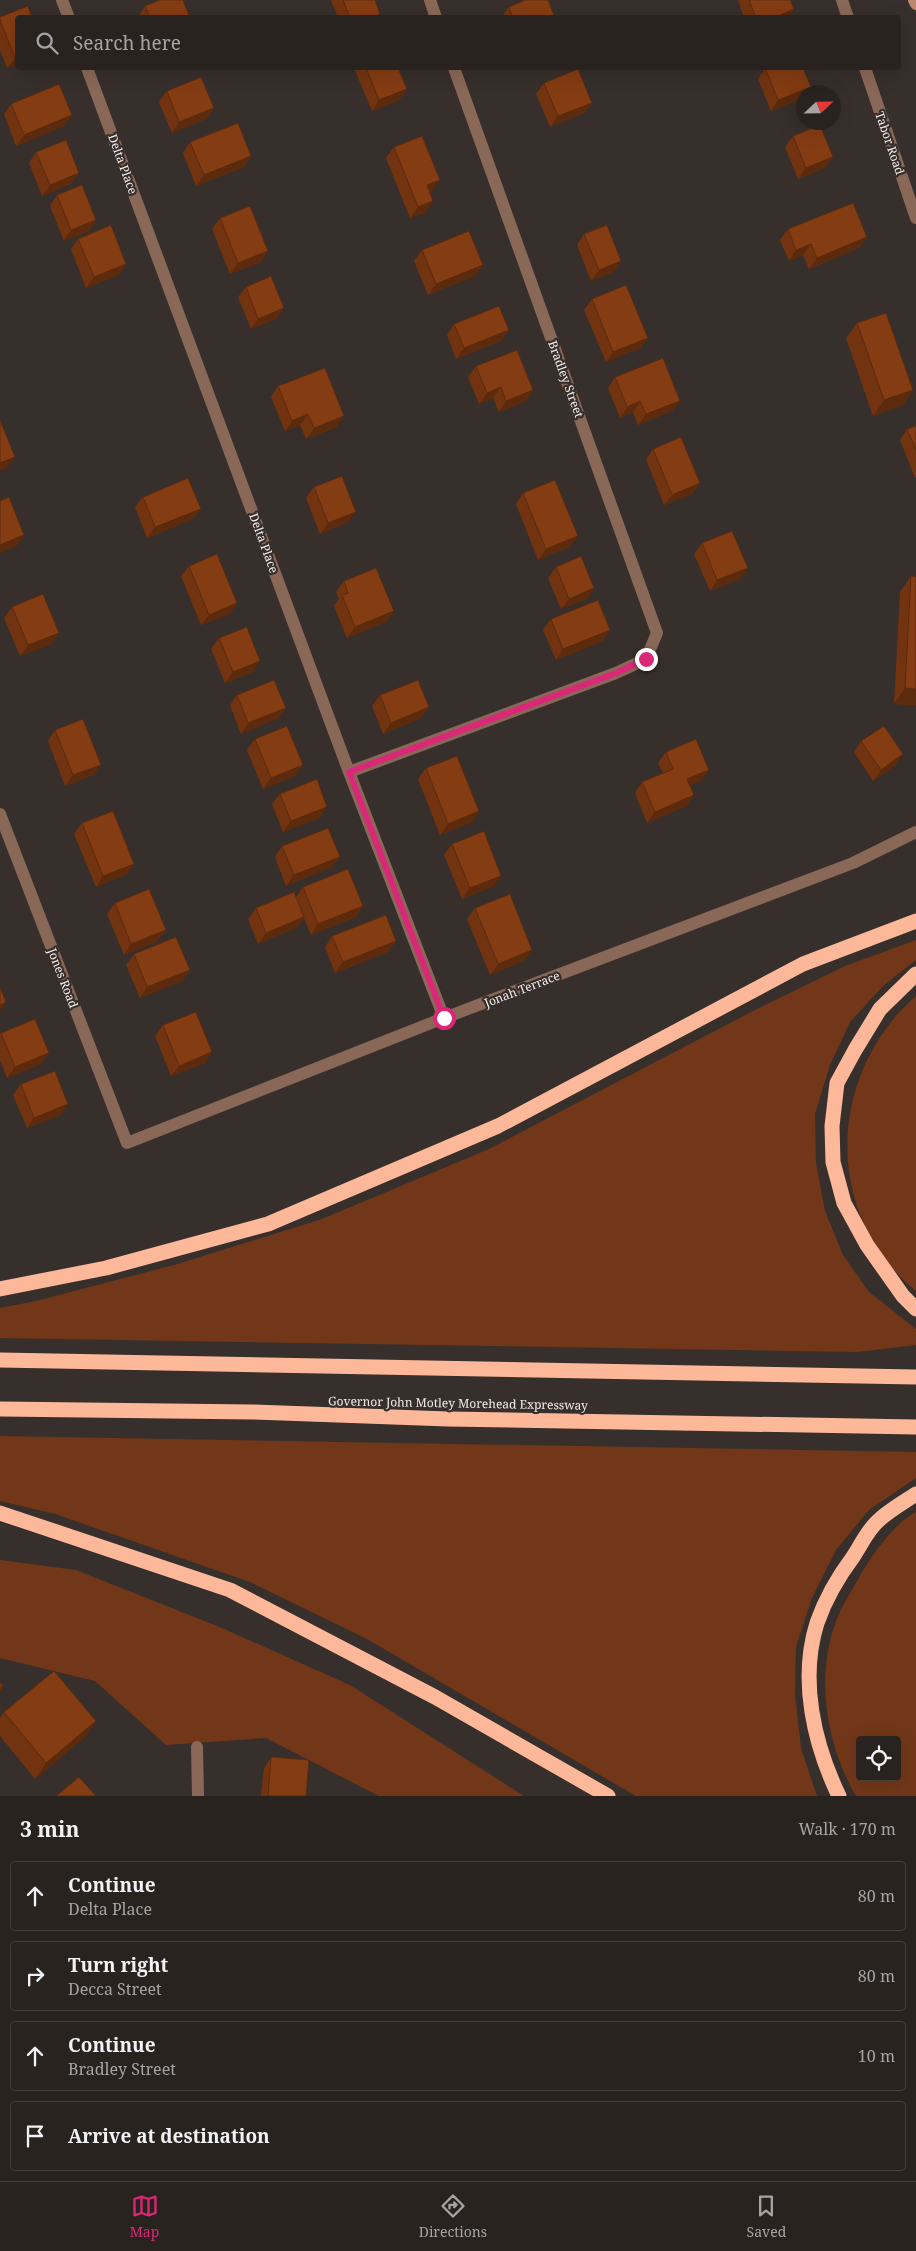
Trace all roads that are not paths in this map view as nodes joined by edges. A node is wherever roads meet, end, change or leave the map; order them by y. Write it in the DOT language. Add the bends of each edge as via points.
graph roads {
  1 [pos="62,0"];
  2 [pos="430,0"];
  3 [pos="842,0"];
  4 [pos="914,0"];
  5 [pos="916,4"];
  6 [pos="68,15"];
  7 [pos="435,15"];
  8 [pos="847,15"];
  9 [pos="88,70"];
  10 [pos="455,70"];
  11 [pos="866,70"];
  12 [pos="916,218"];
  13 [pos="349,772"];
  14 [pos="0,814"];
  15 [pos="916,832"];
  16 [pos="916,921"];
  17 [pos="916,974"];
  18 [pos="444,1018"];
  19 [pos="127,1143"];
  20 [pos="0,1289"];
  21 [pos="916,1309"];
  22 [pos="0,1360"];
  23 [pos="916,1377"];
  24 [pos="0,1409"];
  25 [pos="916,1427"];
  26 [pos="916,1494"];
  27 [pos="0,1514"];
  28 [pos="197,1747"];
  29 [pos="198,1796"];
  30 [pos="608,1796"];
  31 [pos="840,1796"];
  1 -- 6 [label="street"];
  2 -- 7 [label="street"];
  3 -- 8 [label="street"];
  4 -- 5 [label="main road"];
  9 -- 13 [label="street, Delta Place"];
  10 -- 13 [label="street, Bradley Street" via="657,633 646,659 616,673"];
  11 -- 12 [label="street, Tabor Road"];
  13 -- 18 [label="street, Delta Place"];
  14 -- 19 [label="street, Jones Road"];
  15 -- 18 [label="street, Jonah Terrace" via="853,863"];
  16 -- 20 [label="highway" via="803,964 498,1126 268,1224 106,1268"];
  17 -- 21 [label="highway" via="880,1008 855,1050 837,1083 832,1126 833,1162 844,1203 867,1245"];
  18 -- 19 [label="street, Jonah Terrace"];
  22 -- 23 [label="highway"];
  24 -- 25 [label="highway, Governor John Motley Morehead Expressway"];
  26 -- 31 [label="highway" via="878,1520 837,1580 817,1623 810,1656 816,1736"];
  27 -- 30 [label="highway" via="230,1590 435,1697"];
  28 -- 29 [label="street"];
}
